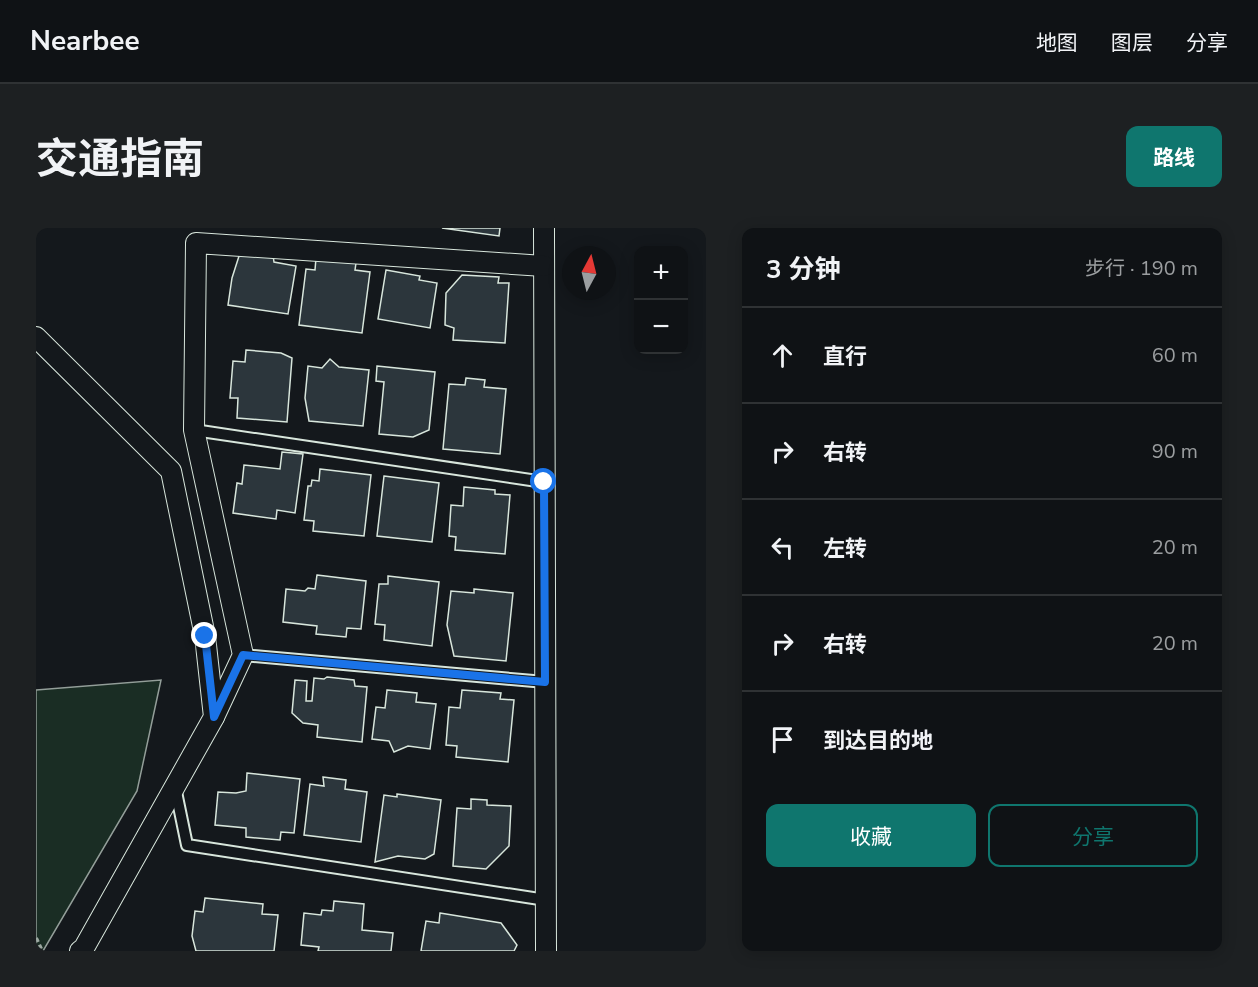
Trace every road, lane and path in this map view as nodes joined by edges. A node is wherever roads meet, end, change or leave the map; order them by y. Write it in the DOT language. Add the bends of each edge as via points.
graph roads {
  1 [pos="544,228"];
  2 [pos="544,266"];
  3 [pos="36,337"];
  4 [pos="194,430"];
  5 [pos="544,482"];
  6 [pos="243,655"];
  7 [pos="545,682"];
  8 [pos="214,717"];
  9 [pos="175,787"];
  10 [pos="546,900"];
  11 [pos="36,939"];
  12 [pos="42,951"];
  13 [pos="80,951"];
  14 [pos="546,951"];
  1 -- 2 [label="street"];
  2 -- 4 [label="street" via="196,243"];
  2 -- 5 [label="street"];
  3 -- 8 [label="street" via="171,471 205,636"];
  4 -- 5 [label="lane"];
  4 -- 6 [label="street"];
  5 -- 7 [label="street"];
  6 -- 7 [label="lane"];
  6 -- 8 [label="street"];
  7 -- 10 [label="street"];
  8 -- 9 [label="street"];
  9 -- 10 [label="lane" via="187,846"];
  9 -- 13 [label="street"];
  10 -- 14 [label="street"];
  11 -- 12 [label="path"];
}
